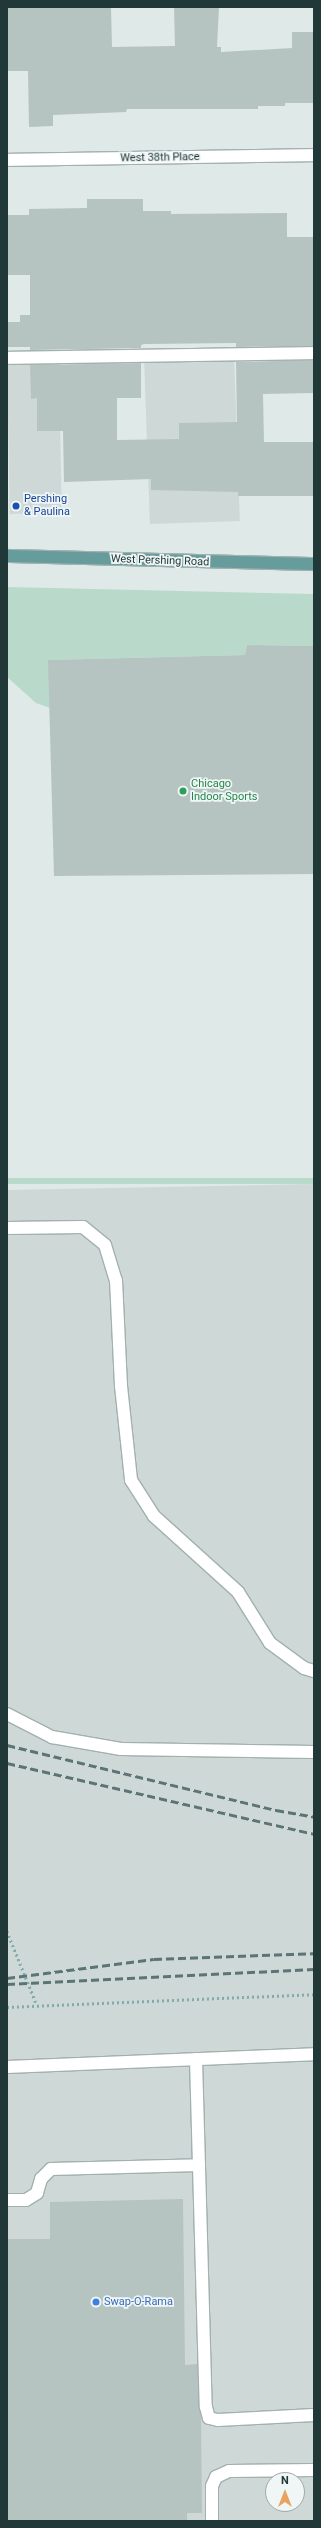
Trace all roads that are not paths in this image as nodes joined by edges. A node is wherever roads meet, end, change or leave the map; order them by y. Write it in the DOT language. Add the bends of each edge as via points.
graph roads {
  1 [pos="314,155"];
  2 [pos="7,160"];
  3 [pos="314,353"];
  4 [pos="7,358"];
  5 [pos="7,556"];
  6 [pos="314,564"];
  7 [pos="7,1228"];
  8 [pos="314,1671"];
  9 [pos="7,1714"];
  10 [pos="314,1752"];
  11 [pos="314,2054"];
  12 [pos="196,2059"];
  13 [pos="7,2067"];
  14 [pos="199,2165"];
  15 [pos="7,2200"];
  16 [pos="314,2415"];
  17 [pos="314,2470"];
  18 [pos="212,2521"];
  1 -- 2 [label="street, West 38th Place"];
  3 -- 4 [label="street"];
  5 -- 6 [label="main road, West Pershing Road"];
  7 -- 8 [label="street" via="83,1227 105,1245 116,1280 121,1386 131,1480 154,1516 238,1592 270,1642 304,1668"];
  9 -- 10 [label="street" via="52,1736 121,1749"];
  11 -- 12 [label="street"];
  12 -- 13 [label="street"];
  12 -- 14 [label="street"];
  14 -- 15 [label="street" via="51,2169 41,2179 37,2193 26,2200"];
  14 -- 16 [label="street" via="206,2407 209,2418 218,2420"];
  17 -- 18 [label="street" via="229,2471 216,2477 212,2486"];
}
